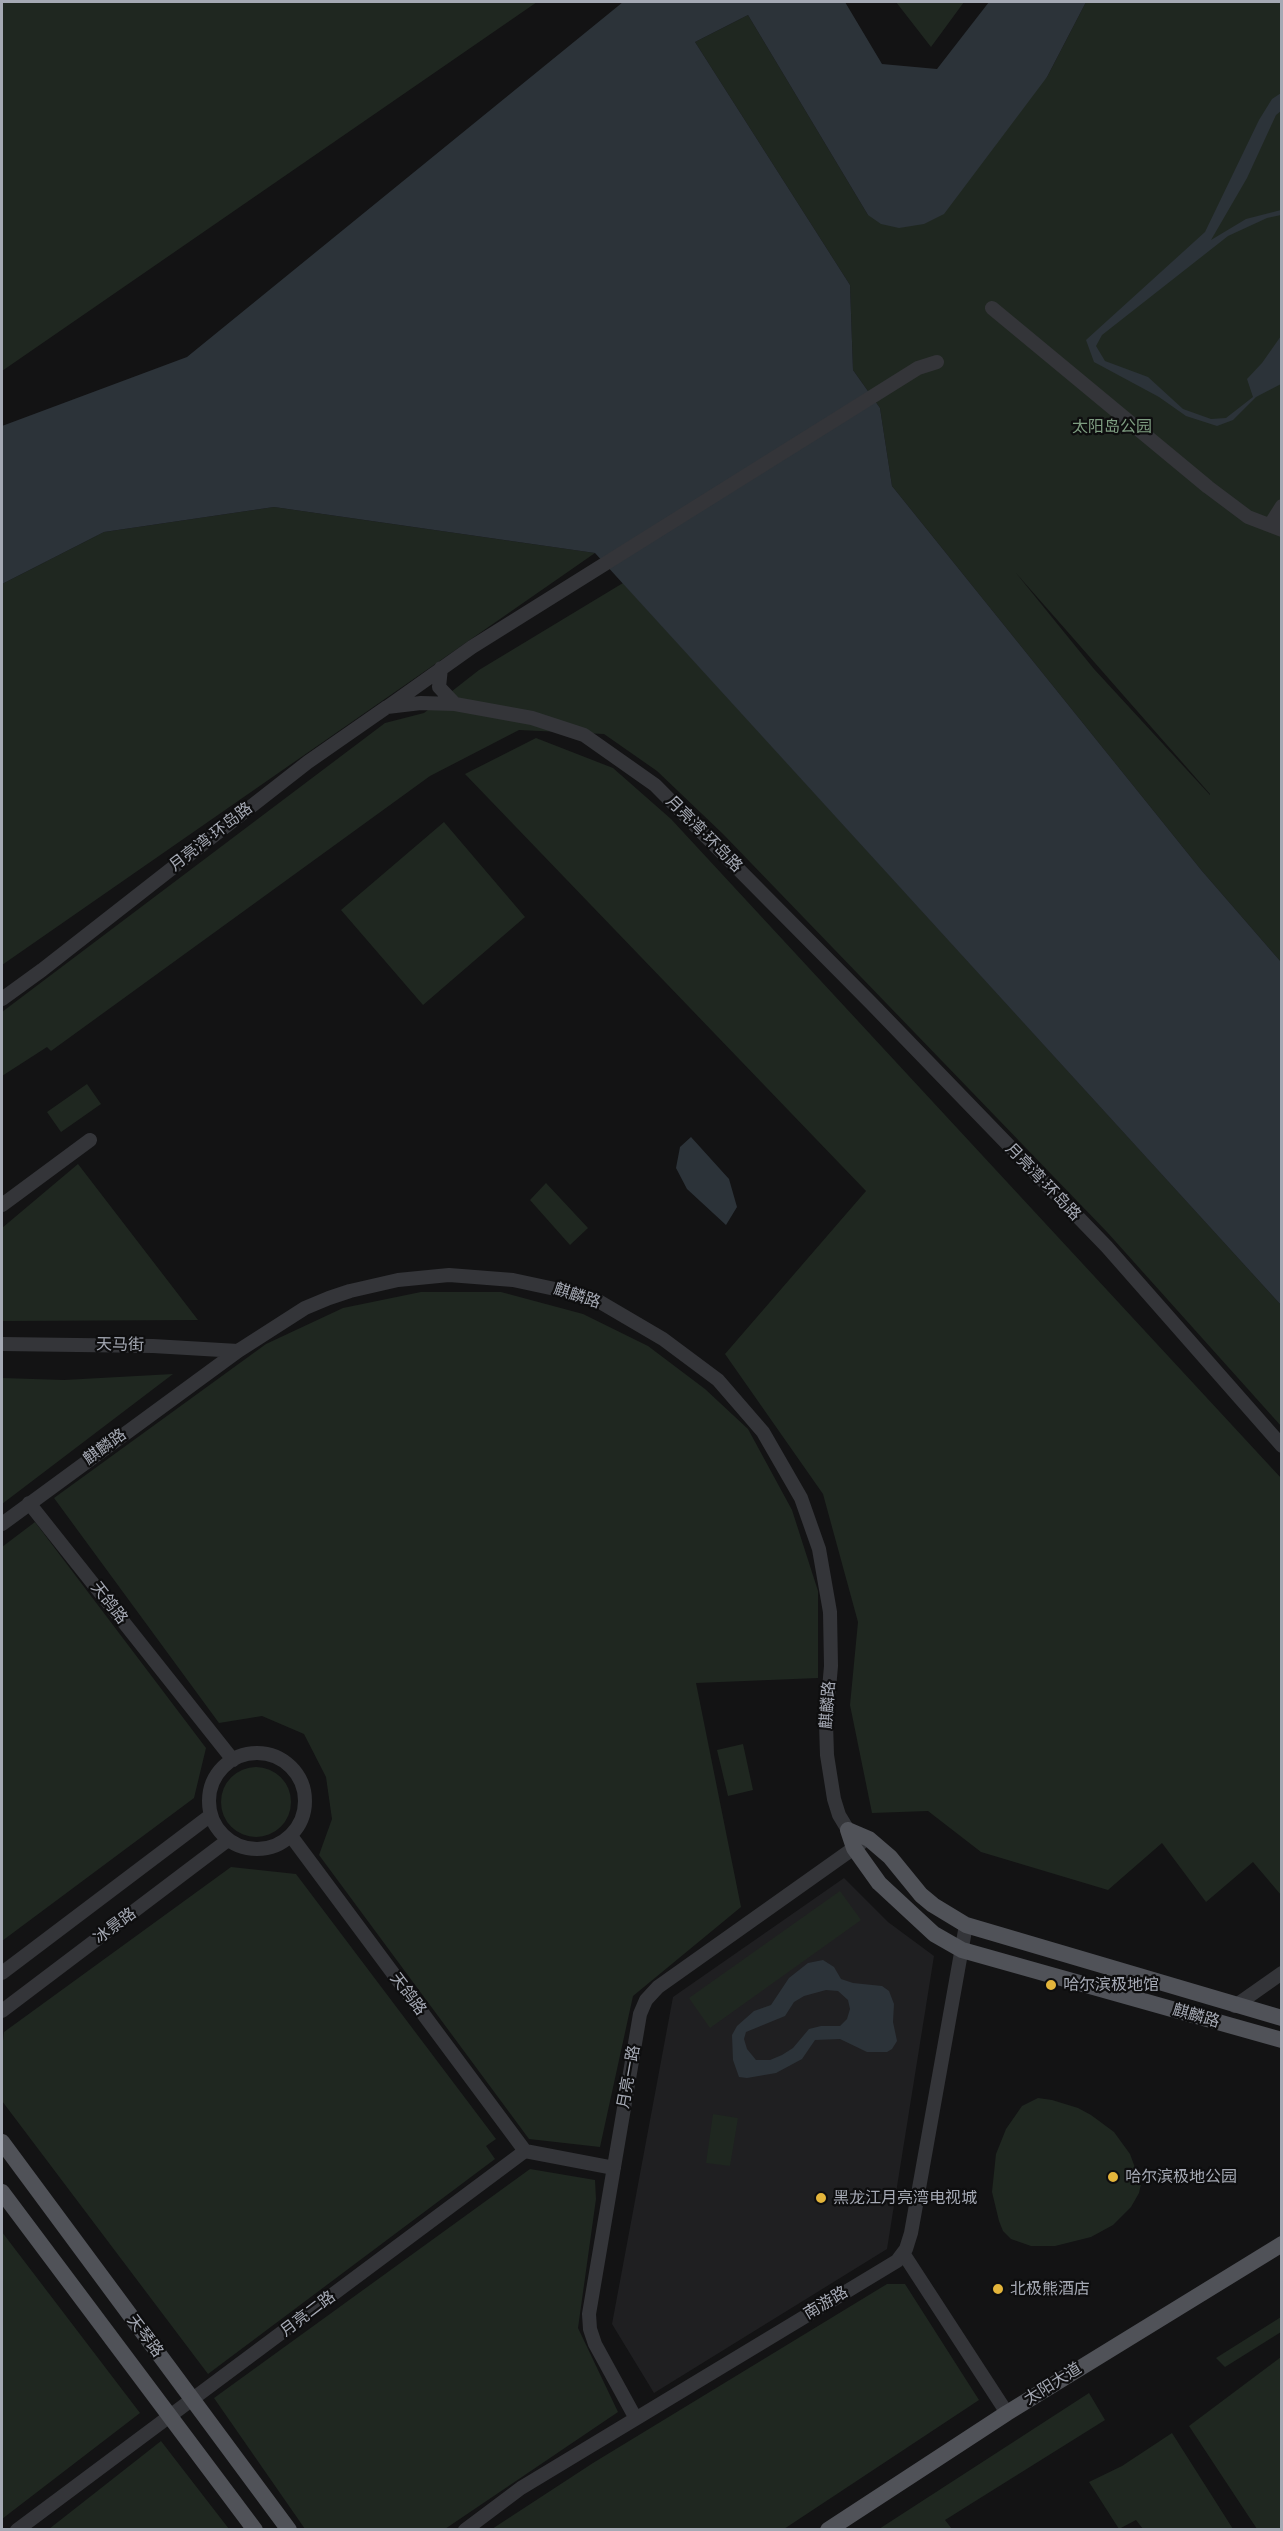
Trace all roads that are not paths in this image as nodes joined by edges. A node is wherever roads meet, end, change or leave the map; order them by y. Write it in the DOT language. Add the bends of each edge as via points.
graph roads {
  1 [pos="992,308"];
  2 [pos="937,362"];
  3 [pos="1281,506"];
  4 [pos="1276,528"];
  5 [pos="441,668"];
  6 [pos="455,704"];
  7 [pos="387,707"];
  8 [pos="2,999"];
  9 [pos="90,1140"];
  10 [pos="2,1205"];
  11 [pos="2,1344"];
  12 [pos="238,1351"];
  13 [pos="1281,1446"];
  14 [pos="29,1503"];
  15 [pos="2,1524"];
  16 [pos="233,1760"];
  17 [pos="211,1815"];
  18 [pos="848,1830"];
  19 [pos="291,1836"];
  20 [pos="869,1839"];
  21 [pos="228,1840"];
  22 [pos="854,1848"];
  23 [pos="966,1925"];
  24 [pos="962,1950"];
  25 [pos="1281,1972"];
  26 [pos="2,1973"];
  27 [pos="1235,2006"];
  28 [pos="2,2011"];
  29 [pos="1281,2018"];
  30 [pos="1281,2040"];
  31 [pos="2,2142"];
  32 [pos="525,2151"];
  33 [pos="614,2168"];
  34 [pos="2,2192"];
  35 [pos="1281,2244"];
  36 [pos="903,2253"];
  37 [pos="193,2400"];
  38 [pos="1007,2413"];
  39 [pos="171,2417"];
  40 [pos="635,2417"];
  41 [pos="17,2529"];
  42 [pos="255,2529"];
  43 [pos="289,2529"];
  44 [pos="465,2529"];
  45 [pos="828,2529"];
  1 -- 4 [label="street" via="1208,487 1248,517"];
  2 -- 5 [label="street" via="918,368"];
  3 -- 4 [label="street"];
  5 -- 6 [label="street" via="439,687"];
  5 -- 7 [label="street"];
  6 -- 7 [label="street, 月亮湾·环岛路"];
  6 -- 13 [label="street, 月亮湾·环岛路" via="532,718 584,735 655,785 1107,1247"];
  7 -- 8 [label="street, 月亮湾·环岛路" via="308,762"];
  9 -- 10 [label="street"];
  11 -- 12 [label="street, 天马街"];
  12 -- 14 [label="street, 麒麟路"];
  12 -- 18 [label="street, 麒麟路" via="305,1308 350,1291 398,1280 458,1276 542,1285 600,1302 691,1359 734,1397 763,1432 810,1521 830,1612 827,1755 834,1799"];
  14 -- 15 [label="street, 麒麟路"];
  14 -- 16 [label="street, 天鸽路"];
  16 -- 17 [label="street" via="220,1770 212,1784"];
  16 -- 19 [label="street" via="263,1754 278,1758 296,1773 305,1794 305,1809"];
  17 -- 21 [label="street"];
  17 -- 26 [label="street, 冰景路"];
  18 -- 20 [label="main road, 麒麟路"];
  18 -- 22 [label="main road, 麒麟路"];
  19 -- 21 [label="street" via="267,1849 253,1850"];
  19 -- 32 [label="street, 天鸽路"];
  20 -- 22 [label="street, 月亮一路"];
  20 -- 23 [label="main road, 麒麟路" via="927,1900"];
  21 -- 28 [label="street, 冰景路"];
  22 -- 24 [label="main road, 麒麟路" via="896,1901 934,1934"];
  22 -- 33 [label="street, 月亮一路" via="658,1986 646,2000 640,2014"];
  23 -- 24 [label="street"];
  23 -- 27 [label="main road, 麒麟路"];
  24 -- 30 [label="main road, 麒麟路"];
  24 -- 36 [label="street" via="911,2232"];
  25 -- 27 [label="street"];
  27 -- 29 [label="main road, 麒麟路"];
  31 -- 37 [label="main road, 天琴路"];
  32 -- 33 [label="street"];
  32 -- 37 [label="street, 月亮二路"];
  33 -- 40 [label="street, 月亮一路" via="591,2301 590,2329"];
  34 -- 39 [label="main road, 天琴路"];
  35 -- 38 [label="main road, 太阳大道"];
  36 -- 38 [label="street"];
  36 -- 40 [label="street, 南游路" via="897,2261"];
  37 -- 39 [label="street, 月亮二路"];
  37 -- 43 [label="main road, 天琴路"];
  38 -- 45 [label="main road, 太阳大道"];
  39 -- 41 [label="street, 月亮二路"];
  39 -- 42 [label="main road, 天琴路"];
  40 -- 44 [label="street, 南游路" via="521,2488"];
}
